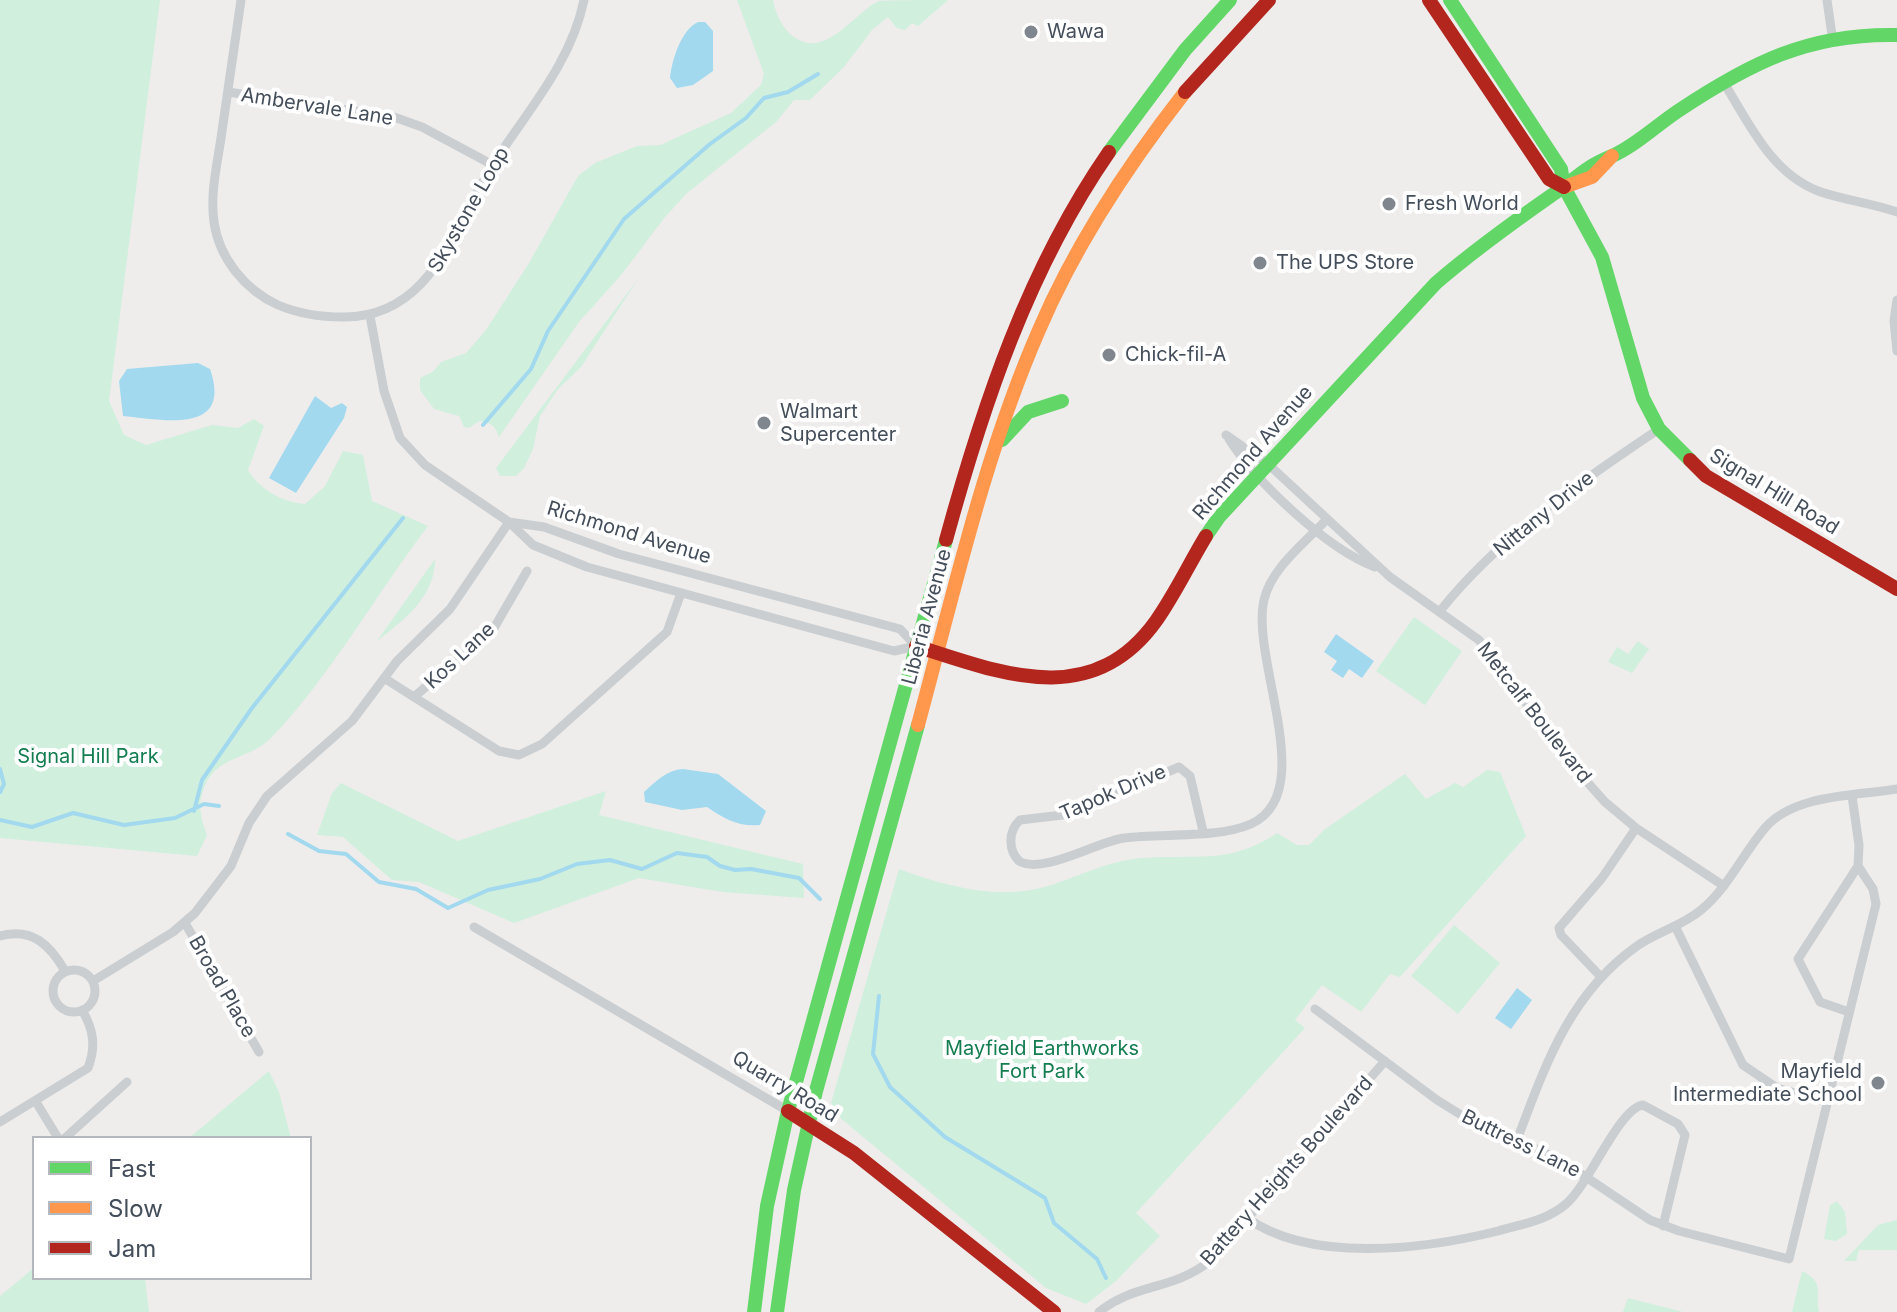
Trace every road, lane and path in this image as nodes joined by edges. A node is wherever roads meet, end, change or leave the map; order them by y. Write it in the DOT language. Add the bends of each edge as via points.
graph roads {
  1 [pos="241,0"];
  2 [pos="582,0"];
  3 [pos="1230,0"];
  4 [pos="1269,0"];
  5 [pos="1429,0"];
  6 [pos="1450,0"];
  7 [pos="1827,0"];
  8 [pos="1832,35"];
  9 [pos="1897,35"];
  10 [pos="1456,41"];
  11 [pos="1724,83"];
  12 [pos="1508,88"];
  13 [pos="228,92"];
  14 [pos="493,165"];
  15 [pos="1564,187"];
  16 [pos="1897,212"];
  17 [pos="1897,300"];
  18 [pos="370,316"];
  19 [pos="1897,351"];
  20 [pos="1062,401"];
  21 [pos="1659,429"];
  22 [pos="994,451"];
  23 [pos="1262,470"];
  24 [pos="1327,519"];
  25 [pos="509,522"];
  26 [pos="1316,531"];
  27 [pos="1382,570"];
  28 [pos="527,571"];
  29 [pos="1897,589"];
  30 [pos="681,593"];
  31 [pos="1440,611"];
  32 [pos="916,646"];
  33 [pos="938,653"];
  34 [pos="384,678"];
  35 [pos="414,697"];
  36 [pos="1897,789"];
  37 [pos="1852,796"];
  38 [pos="1636,828"];
  39 [pos="1203,831"];
  40 [pos="1858,866"];
  41 [pos="1724,886"];
  42 [pos="185,923"];
  43 [pos="1675,926"];
  44 [pos="474,927"];
  45 [pos="0,936"];
  46 [pos="65,971"];
  47 [pos="1601,977"];
  48 [pos="93,981"];
  49 [pos="1315,1009"];
  50 [pos="82,1010"];
  51 [pos="1849,1012"];
  52 [pos="259,1052"];
  53 [pos="1385,1061"];
  54 [pos="127,1082"];
  55 [pos="36,1102"];
  56 [pos="1827,1102"];
  57 [pos="788,1111"];
  58 [pos="0,1122"];
  59 [pos="809,1123"];
  60 [pos="57,1136"];
  61 [pos="67,1136"];
  62 [pos="1517,1140"];
  63 [pos="1589,1178"];
  64 [pos="1247,1218"];
  65 [pos="1663,1226"];
  66 [pos="754,1312"];
  67 [pos="777,1312"];
  68 [pos="1054,1312"];
  69 [pos="1099,1312"];
  1 -- 13 [label="street, Skystone Loop"];
  2 -- 14 [label="street, Skystone Loop" via="562,61"];
  3 -- 32 [label="main road, Liberia Avenue" via="1165,71 1132,118 1034,287 982,412"];
  4 -- 22 [label="main road, Liberia Avenue" via="1159,124 1082,239 1032,344"];
  5 -- 10 [label="main road, Signal Hill Road"];
  6 -- 12 [label="main road, Signal Hill Road"];
  7 -- 8 [label="street"];
  8 -- 9 [label="main road, Richmond Avenue"];
  8 -- 11 [label="main road, Richmond Avenue" via="1771,55"];
  10 -- 12 [label="main road" via="1463,41 1481,66"];
  10 -- 15 [label="main road, Signal Hill Road" via="1549,179"];
  11 -- 15 [label="main road, Richmond Avenue" via="1612,156 1606,167 1582,183"];
  11 -- 16 [label="street" via="1768,153 1795,179 1822,192"];
  12 -- 15 [label="main road, Signal Hill Road" via="1561,169"];
  13 -- 14 [label="street, Ambervale Lane" via="394,117"];
  13 -- 18 [label="street, Skystone Loop" via="213,203 227,261 252,289 290,310 315,316"];
  14 -- 18 [label="street, Skystone Loop" via="429,278 408,297"];
  15 -- 21 [label="main road, Signal Hill Road" via="1602,257 1643,398"];
  15 -- 23 [label="main road, Richmond Avenue" via="1481,244 1436,283"];
  17 -- 19 [label="street"];
  18 -- 25 [label="street, Richmond Avenue" via="384,391 400,438 425,465"];
  20 -- 22 [label="main road" via="1021,417"];
  21 -- 29 [label="main road, Signal Hill Road" via="1717,484"];
  21 -- 31 [label="street, Nittany Drive" via="1581,481 1516,534"];
  22 -- 33 [label="main road, Liberia Avenue"];
  23 -- 24 [label="street, Metcalf Boulevard"];
  23 -- 26 [label="street, Metcalf Boulevard"];
  23 -- 33 [label="main road, Richmond Avenue" via="1196,550 1146,635 1108,667 1078,678 1044,680"];
  24 -- 26 [label="street, Tapok Drive"];
  24 -- 27 [label="street, Metcalf Boulevard"];
  25 -- 30 [label="street, Richmond Avenue" via="533,545 559,558"];
  25 -- 32 [label="street, Richmond Avenue" via="544,527 619,554 900,629"];
  25 -- 34 [label="street" via="450,609"];
  26 -- 27 [label="street, Metcalf Boulevard"];
  26 -- 39 [label="street, Tapok Drive" via="1273,578 1262,612 1262,641 1284,766 1280,792 1266,813 1250,824"];
  27 -- 31 [label="street, Metcalf Boulevard"];
  28 -- 35 [label="street, Kos Lane" via="494,628"];
  30 -- 32 [label="street, Richmond Avenue" via="894,651"];
  30 -- 35 [label="street" via="663,636 526,753 499,751"];
  31 -- 38 [label="street, Metcalf Boulevard" via="1479,640 1581,776"];
  32 -- 33 [label="main road, Richmond Avenue"];
  32 -- 57 [label="main road, Liberia Avenue"];
  33 -- 59 [label="main road, Liberia Avenue"];
  34 -- 35 [label="street"];
  34 -- 42 [label="street" via="352,721 267,796 223,878"];
  36 -- 37 [label="street"];
  37 -- 40 [label="street"];
  37 -- 41 [label="street" via="1786,811 1765,828"];
  38 -- 41 [label="street, Metcalf Boulevard"];
  38 -- 47 [label="street" via="1559,928"];
  39 -- 39 [label="street, Tapok Drive" via="1190,776 1179,767 1071,814 1020,820 1012,830 1010,847 1019,861 1039,866 1112,840"];
  40 -- 51 [label="street" via="1876,904"];
  40 -- 51 [label="street" via="1798,959 1820,1002"];
  41 -- 43 [label="street" via="1698,913"];
  42 -- 48 [label="street"];
  42 -- 52 [label="street, Broad Place"];
  43 -- 47 [label="street" via="1638,946"];
  43 -- 56 [label="street" via="1743,1065 1777,1088"];
  44 -- 57 [label="street, Quarry Road"];
  45 -- 46 [label="street" via="16,933 42,941"];
  46 -- 48 [label="street" via="84,972"];
  46 -- 50 [label="street" via="55,982 53,996 68,1011"];
  47 -- 62 [label="street" via="1555,1041"];
  48 -- 50 [label="street" via="93,1001"];
  49 -- 53 [label="street, Buttress Lane"];
  50 -- 55 [label="street" via="94,1042 88,1068"];
  51 -- 56 [label="street"];
  53 -- 62 [label="street, Buttress Lane" via="1466,1118"];
  53 -- 64 [label="street, Battery Heights Boulevard"];
  54 -- 61 [label="street"];
  55 -- 58 [label="street"];
  55 -- 60 [label="street"];
  56 -- 65 [label="street, Buttress Lane" via="1789,1259"];
  57 -- 59 [label="main road, Quarry Road"];
  57 -- 66 [label="main road, Liberia Avenue" via="767,1206"];
  59 -- 67 [label="main road, Liberia Avenue" via="786,1232"];
  59 -- 68 [label="main road, Quarry Road"];
  62 -- 63 [label="street, Buttress Lane"];
  63 -- 64 [label="street" via="1541,1220 1396,1250 1283,1236"];
  63 -- 65 [label="street, Buttress Lane"];
  63 -- 65 [label="street" via="1631,1109 1648,1106 1678,1124 1686,1143"];
  64 -- 69 [label="street, Battery Heights Boulevard" via="1196,1271 1172,1284 1127,1294"];
}
